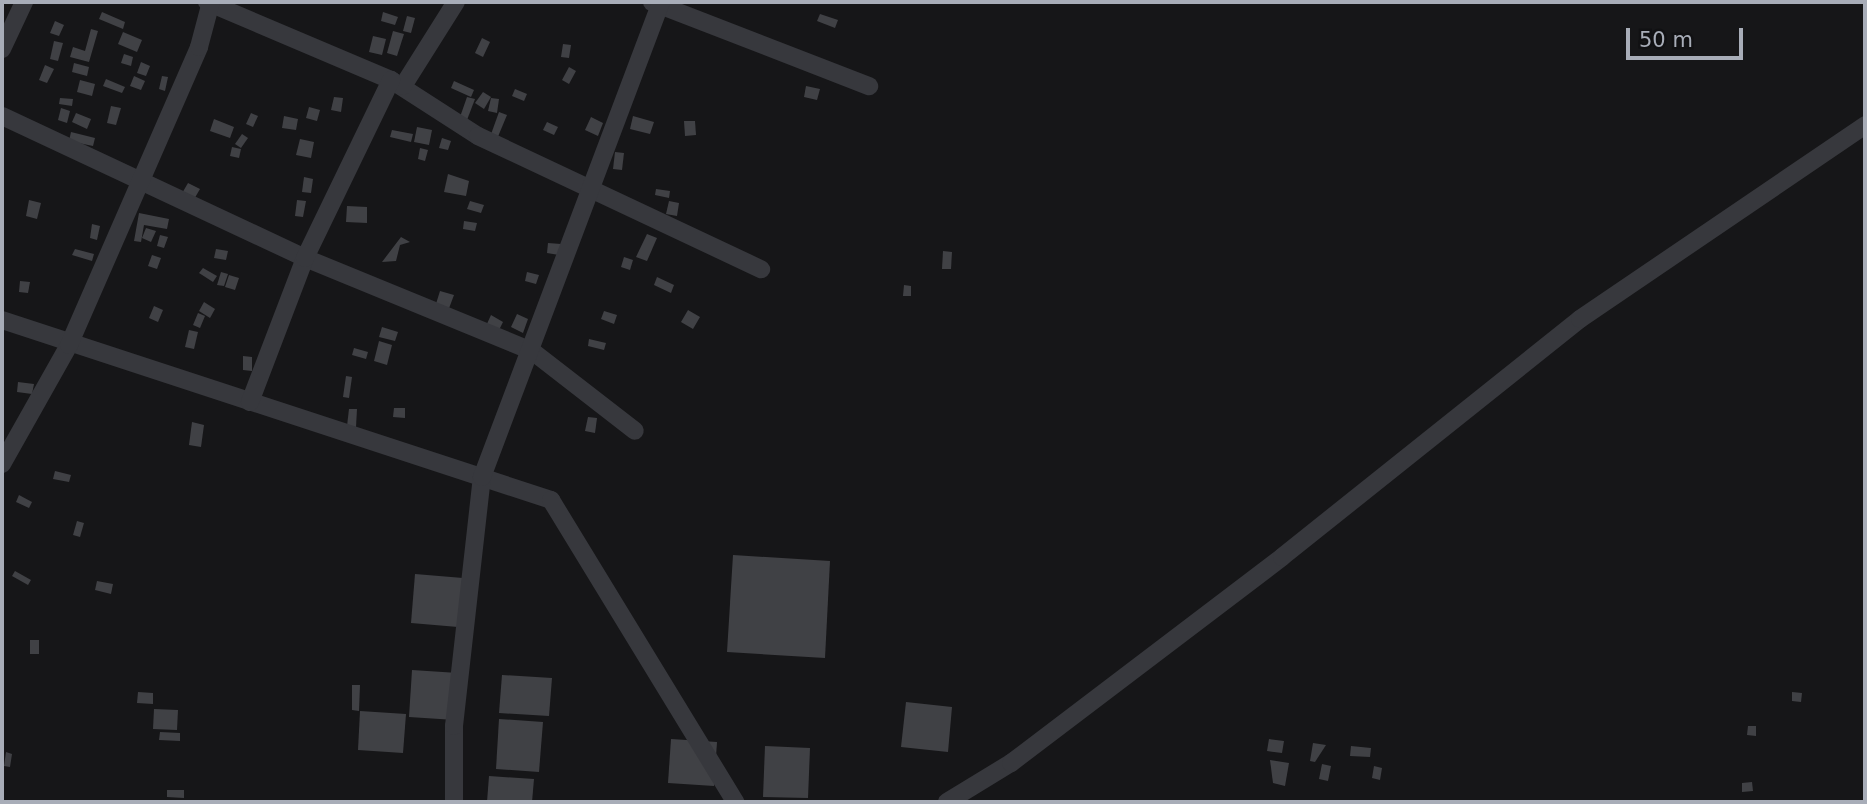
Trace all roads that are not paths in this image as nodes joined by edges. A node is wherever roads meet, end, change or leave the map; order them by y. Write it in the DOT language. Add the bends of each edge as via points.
graph roads {
  1 [pos="24,2"];
  2 [pos="210,2"];
  3 [pos="456,2"];
  4 [pos="657,3"];
  5 [pos="2,49"];
  6 [pos="397,83"];
  7 [pos="869,86"];
  8 [pos="2,116"];
  9 [pos="1865,125"];
  10 [pos="141,178"];
  11 [pos="595,188"];
  12 [pos="305,258"];
  13 [pos="761,269"];
  14 [pos="2,320"];
  15 [pos="69,345"];
  16 [pos="532,351"];
  17 [pos="250,402"];
  18 [pos="635,432"];
  19 [pos="2,464"];
  20 [pos="482,477"];
  21 [pos="454,802"];
  22 [pos="735,802"];
  23 [pos="947,802"];
  1 -- 5 [label="street"];
  2 -- 6 [label="street"];
  2 -- 10 [label="street" via="199,47"];
  3 -- 6 [label="street"];
  4 -- 7 [label="street"];
  4 -- 11 [label="street"];
  6 -- 11 [label="street" via="478,136"];
  6 -- 12 [label="street"];
  8 -- 10 [label="street"];
  9 -- 23 [label="street" via="1580,320 1282,557 1012,763"];
  10 -- 12 [label="street"];
  10 -- 15 [label="street"];
  11 -- 13 [label="street"];
  11 -- 16 [label="street"];
  12 -- 16 [label="street"];
  12 -- 17 [label="street"];
  14 -- 15 [label="street"];
  15 -- 17 [label="street"];
  15 -- 19 [label="street"];
  16 -- 18 [label="street"];
  16 -- 20 [label="street"];
  17 -- 20 [label="street"];
  20 -- 21 [label="street" via="454,726"];
  20 -- 22 [label="street" via="551,500"];
}
